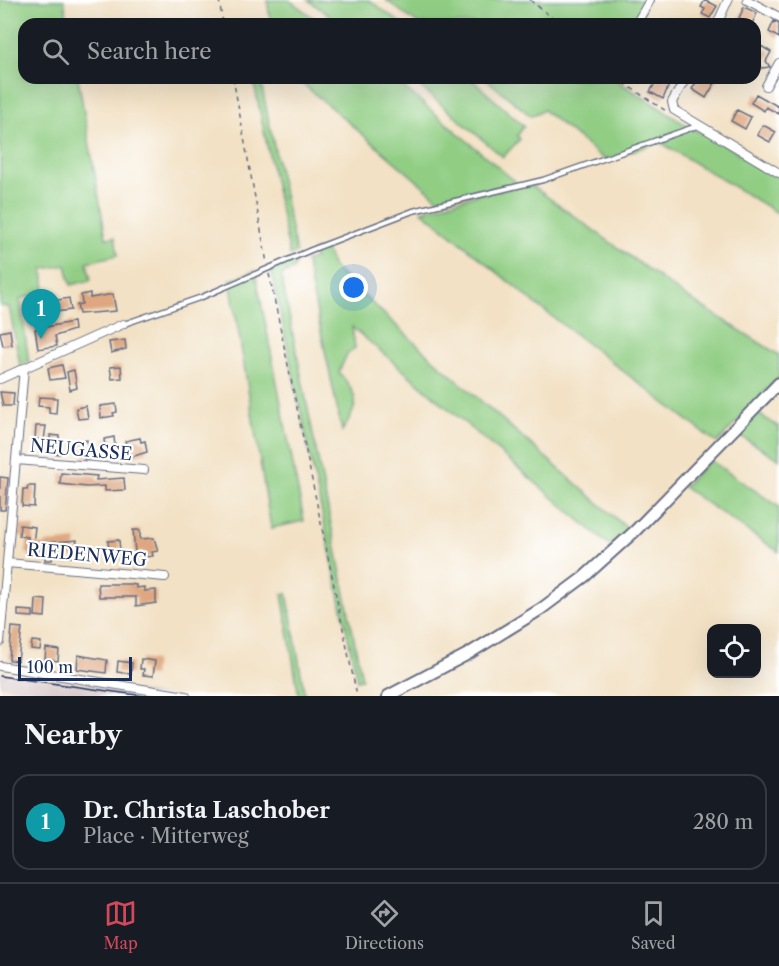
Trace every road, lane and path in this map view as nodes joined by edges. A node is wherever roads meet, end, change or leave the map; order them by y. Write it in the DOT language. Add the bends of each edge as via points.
graph roads {
  1 [pos="219,0"];
  2 [pos="530,0"];
  3 [pos="650,0"];
  4 [pos="728,0"];
  5 [pos="747,0"];
  6 [pos="779,17"];
  7 [pos="222,18"];
  8 [pos="552,18"];
  9 [pos="640,18"];
  10 [pos="720,18"];
  11 [pos="779,63"];
  12 [pos="234,84"];
  13 [pos="625,84"];
  14 [pos="682,84"];
  15 [pos="766,86"];
  16 [pos="666,111"];
  17 [pos="699,126"];
  18 [pos="779,173"];
  19 [pos="268,268"];
  20 [pos="123,324"];
  21 [pos="24,368"];
  22 [pos="0,379"];
  23 [pos="779,383"];
  24 [pos="16,460"];
  25 [pos="144,470"];
  26 [pos="7,563"];
  27 [pos="165,577"];
  28 [pos="0,642"];
  29 [pos="0,666"];
  30 [pos="186,696"];
  31 [pos="357,696"];
  32 [pos="388,696"];
  1 -- 7 [label="path"];
  2 -- 8 [label="path"];
  3 -- 9 [label="street"];
  4 -- 10 [label="street"];
  5 -- 6 [label="street"];
  11 -- 15 [label="street"];
  12 -- 19 [label="path"];
  13 -- 16 [label="path"];
  14 -- 17 [label="street" via="672,102 674,110"];
  17 -- 18 [label="street"];
  17 -- 19 [label="lane" via="543,180 413,211"];
  19 -- 20 [label="lane" via="202,297"];
  19 -- 31 [label="path"];
  20 -- 21 [label="street"];
  21 -- 22 [label="street"];
  21 -- 24 [label="street"];
  23 -- 32 [label="street" via="635,531 584,577 468,654"];
  24 -- 25 [label="street, NEUGASSE"];
  24 -- 26 [label="street"];
  26 -- 27 [label="street, RIEDENWEG"];
  26 -- 28 [label="street"];
  29 -- 30 [label="street"];
}
